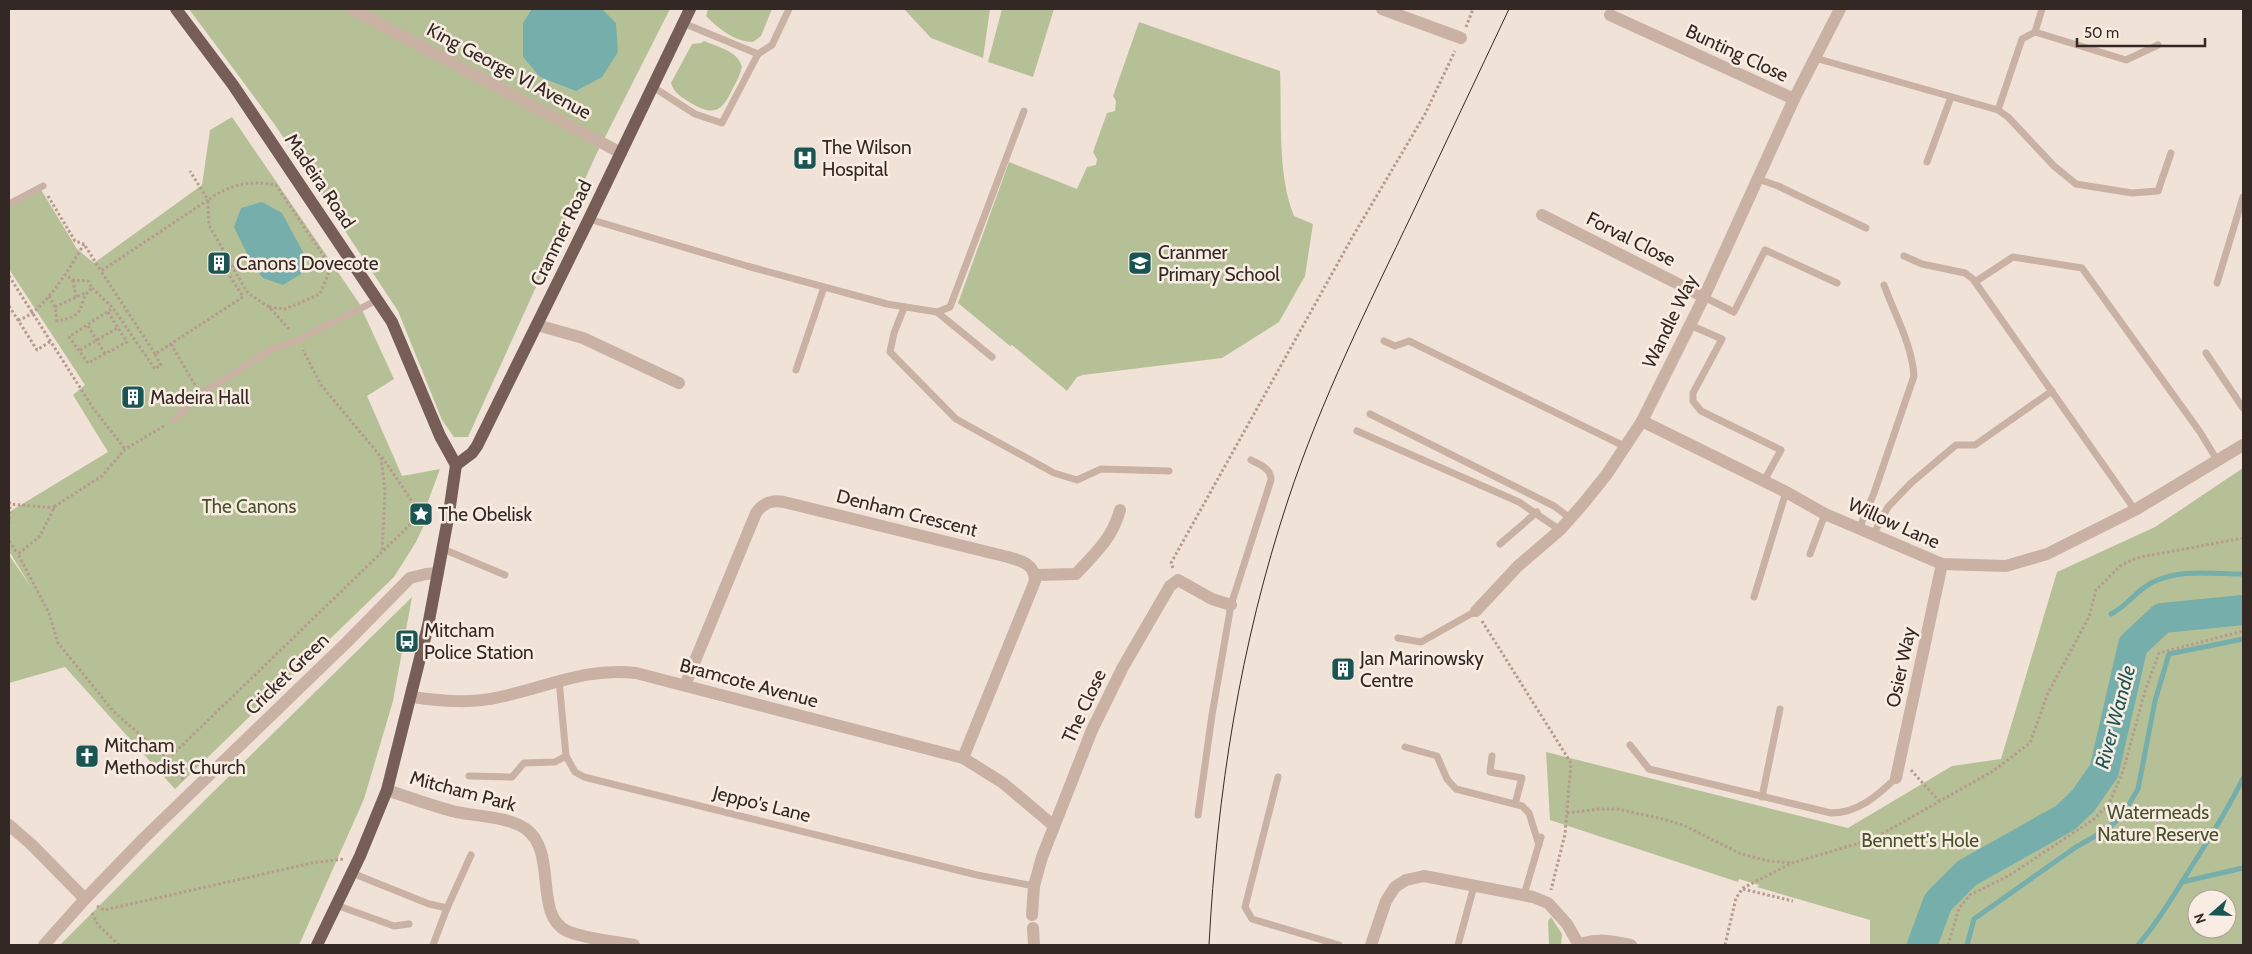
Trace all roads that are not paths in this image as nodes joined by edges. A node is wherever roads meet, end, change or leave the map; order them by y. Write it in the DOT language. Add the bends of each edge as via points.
graph roads {
  1 [pos="176,9"];
  2 [pos="352,9"];
  3 [pos="690,9"];
  4 [pos="789,9"];
  5 [pos="1382,9"];
  6 [pos="1840,9"];
  7 [pos="2042,9"];
  8 [pos="1610,15"];
  9 [pos="683,23"];
  10 [pos="2035,32"];
  11 [pos="1462,38"];
  12 [pos="2158,45"];
  13 [pos="758,54"];
  14 [pos="1816,58"];
  15 [pos="653,87"];
  16 [pos="1951,97"];
  17 [pos="1794,100"];
  18 [pos="1998,110"];
  19 [pos="1024,111"];
  20 [pos="621,153"];
  21 [pos="2171,153"];
  22 [pos="1926,162"];
  23 [pos="1758,179"];
  24 [pos="43,186"];
  25 [pos="2243,197"];
  26 [pos="9,204"];
  27 [pos="1542,215"];
  28 [pos="589,219"];
  29 [pos="1866,228"];
  30 [pos="1904,256"];
  31 [pos="1975,282"];
  32 [pos="1837,283"];
  33 [pos="2216,283"];
  34 [pos="1884,286"];
  35 [pos="824,287"];
  36 [pos="1704,297"];
  37 [pos="377,300"];
  38 [pos="904,308"];
  39 [pos="937,312"];
  40 [pos="537,325"];
  41 [pos="1690,325"];
  42 [pos="1384,341"];
  43 [pos="2206,354"];
  44 [pos="992,357"];
  45 [pos="796,370"];
  46 [pos="679,383"];
  47 [pos="2052,391"];
  48 [pos="2243,408"];
  49 [pos="1370,414"];
  50 [pos="174,420"];
  51 [pos="1642,421"];
  52 [pos="1357,431"];
  53 [pos="2243,445"];
  54 [pos="1626,447"];
  55 [pos="1251,460"];
  56 [pos="2218,460"];
  57 [pos="456,465"];
  58 [pos="1169,471"];
  59 [pos="1764,481"];
  60 [pos="1786,492"];
  61 [pos="1120,510"];
  62 [pos="2135,510"];
  63 [pos="1537,512"];
  64 [pos="1825,514"];
  65 [pos="1570,518"];
  66 [pos="1859,529"];
  67 [pos="1560,530"];
  68 [pos="1873,535"];
  69 [pos="1500,544"];
  70 [pos="443,549"];
  71 [pos="1810,554"];
  72 [pos="1942,564"];
  73 [pos="438,574"];
  74 [pos="506,575"];
  75 [pos="1035,575"];
  76 [pos="1754,597"];
  77 [pos="1231,605"];
  78 [pos="1476,611"];
  79 [pos="1398,638"];
  80 [pos="559,680"];
  81 [pos="685,685"];
  82 [pos="412,697"];
  83 [pos="1780,709"];
  84 [pos="1630,745"];
  85 [pos="1405,747"];
  86 [pos="566,756"];
  87 [pos="1492,756"];
  88 [pos="963,758"];
  89 [pos="469,776"];
  90 [pos="1278,777"];
  91 [pos="1896,778"];
  92 [pos="387,790"];
  93 [pos="1762,796"];
  94 [pos="1515,804"];
  95 [pos="1198,815"];
  96 [pos="9,825"];
  97 [pos="1054,826"];
  98 [pos="1541,836"];
  99 [pos="1539,845"];
  100 [pos="471,855"];
  101 [pos="352,873"];
  102 [pos="1034,886"];
  103 [pos="1474,886"];
  104 [pos="1524,895"];
  105 [pos="85,899"];
  106 [pos="336,905"];
  107 [pos="447,908"];
  108 [pos="409,924"];
  109 [pos="44,945"];
  110 [pos="317,945"];
  111 [pos="433,945"];
  112 [pos="634,945"];
  113 [pos="1034,945"];
  114 [pos="1338,945"];
  115 [pos="1371,945"];
  116 [pos="1458,945"];
  117 [pos="1580,945"];
  118 [pos="1631,945"];
  1 -- 37 [label="main road, Madeira Road" via="233,85"];
  2 -- 20 [label="street, King George VI Avenue"];
  3 -- 9 [label="main road, Cranmer Road"];
  4 -- 13 [label="lane" via="772,45"];
  5 -- 11 [label="street"];
  6 -- 14 [label="street, Wandle Way"];
  7 -- 10 [label="lane"];
  8 -- 17 [label="street, Bunting Close"];
  9 -- 13 [label="lane"];
  9 -- 15 [label="main road, Cranmer Road"];
  10 -- 12 [label="lane" via="2126,60"];
  10 -- 18 [label="lane" via="2022,39"];
  13 -- 15 [label="lane" via="722,123 695,114"];
  14 -- 16 [label="lane"];
  14 -- 17 [label="street, Wandle Way"];
  15 -- 20 [label="main road, Cranmer Road"];
  16 -- 18 [label="lane"];
  16 -- 22 [label="lane"];
  17 -- 23 [label="street, Wandle Way"];
  18 -- 21 [label="lane" via="2076,184 2132,193 2158,191"];
  19 -- 39 [label="lane" via="950,307"];
  20 -- 28 [label="main road, Cranmer Road"];
  23 -- 29 [label="lane"];
  23 -- 36 [label="street, Wandle Way"];
  24 -- 26 [label="lane"];
  25 -- 33 [label="lane"];
  27 -- 36 [label="street, Forval Close"];
  28 -- 35 [label="lane"];
  28 -- 40 [label="main road, Cranmer Road"];
  30 -- 31 [label="lane" via="1922,264 1965,273"];
  31 -- 47 [label="lane"];
  31 -- 56 [label="lane" via="2013,257 2082,268"];
  32 -- 36 [label="lane" via="1765,250 1734,312"];
  34 -- 66 [label="lane" via="1908,346 1914,376"];
  35 -- 38 [label="lane"];
  35 -- 45 [label="lane"];
  36 -- 41 [label="street, Wandle Way"];
  37 -- 50 [label="lane" via="298,340 272,349 200,394"];
  37 -- 57 [label="main road, Madeira Road" via="392,322 440,436"];
  38 -- 39 [label="lane"];
  38 -- 58 [label="lane" via="890,352 956,419 1054,474 1077,480 1100,469"];
  39 -- 44 [label="lane"];
  40 -- 46 [label="street" via="583,338"];
  40 -- 57 [label="main road, Cranmer Road" via="477,446"];
  41 -- 51 [label="street, Wandle Way"];
  41 -- 59 [label="lane" via="1722,339 1693,393 1693,402 1701,411 1781,450"];
  42 -- 54 [label="lane" via="1395,346 1408,341"];
  43 -- 48 [label="lane"];
  47 -- 62 [label="lane"];
  47 -- 68 [label="lane" via="1975,445 1956,445 1911,482 1888,507"];
  49 -- 65 [label="lane" via="1554,506"];
  51 -- 54 [label="street, Wandle Way"];
  51 -- 59 [label="street, Willow Lane"];
  52 -- 63 [label="lane"];
  53 -- 56 [label="street, Willow Lane"];
  54 -- 65 [label="street, Wandle Way" via="1599,486"];
  55 -- 77 [label="lane" via="1267,469 1271,480"];
  56 -- 62 [label="street, Willow Lane"];
  57 -- 70 [label="main road"];
  59 -- 60 [label="street, Willow Lane"];
  60 -- 64 [label="street, Willow Lane"];
  60 -- 76 [label="lane"];
  61 -- 75 [label="street" via="1108,540 1076,574"];
  62 -- 72 [label="street, Willow Lane" via="2056,550 2006,566"];
  63 -- 67 [label="lane"];
  63 -- 69 [label="lane"];
  64 -- 66 [label="street, Willow Lane"];
  64 -- 71 [label="lane"];
  65 -- 67 [label="street, Wandle Way"];
  66 -- 68 [label="street, Willow Lane"];
  67 -- 78 [label="street, Wandle Way" via="1518,566"];
  68 -- 72 [label="street, Willow Lane"];
  70 -- 73 [label="main road"];
  70 -- 74 [label="lane"];
  72 -- 91 [label="street, Osier Way"];
  73 -- 82 [label="main road"];
  73 -- 105 [label="street, Cricket Green" via="410,578"];
  75 -- 81 [label="street, Denham Crescent" via="1025,562 1008,557 784,502 771,502 756,513"];
  75 -- 88 [label="street" via="1034,587"];
  77 -- 95 [label="lane"];
  77 -- 97 [label="street, The Close" via="1212,599 1178,580 1170,586 1123,667 1092,730"];
  78 -- 79 [label="lane" via="1422,642"];
  80 -- 81 [label="street, Bramcote Avenue" via="613,671"];
  80 -- 82 [label="street, Bramcote Avenue" via="481,700 443,701"];
  80 -- 86 [label="lane"];
  81 -- 88 [label="street, Bramcote Avenue"];
  82 -- 92 [label="main road"];
  83 -- 93 [label="lane"];
  84 -- 93 [label="lane" via="1649,768"];
  85 -- 94 [label="lane" via="1438,756 1446,780 1456,789"];
  86 -- 89 [label="lane" via="555,762 524,763 512,777"];
  86 -- 102 [label="lane, Jeppo's Lane" via="575,772 584,777 976,875"];
  87 -- 94 [label="lane" via="1490,772 1522,778"];
  88 -- 97 [label="street, Bramcote Avenue" via="1003,783"];
  90 -- 114 [label="lane" via="1245,907 1252,919"];
  91 -- 93 [label="lane" via="1876,797 1843,813 1831,814"];
  92 -- 101 [label="main road"];
  92 -- 112 [label="street, Mitcham Park" via="433,806 509,822 528,830 539,844 551,910 557,924 569,932"];
  94 -- 99 [label="lane" via="1529,813"];
  96 -- 105 [label="street"];
  97 -- 102 [label="street, The Close"];
  98 -- 99 [label="lane"];
  99 -- 104 [label="lane"];
  100 -- 107 [label="lane"];
  101 -- 106 [label="main road"];
  101 -- 107 [label="lane"];
  102 -- 113 [label="street, The Close"];
  103 -- 104 [label="street"];
  103 -- 115 [label="street" via="1424,876 1406,880 1395,887 1386,901"];
  103 -- 116 [label="lane"];
  104 -- 117 [label="street" via="1548,903"];
  105 -- 109 [label="street, Cricket Green"];
  106 -- 108 [label="lane" via="394,926"];
  106 -- 110 [label="main road"];
  107 -- 111 [label="lane"];
  117 -- 118 [label="street" via="1594,940 1610,940"];
}
